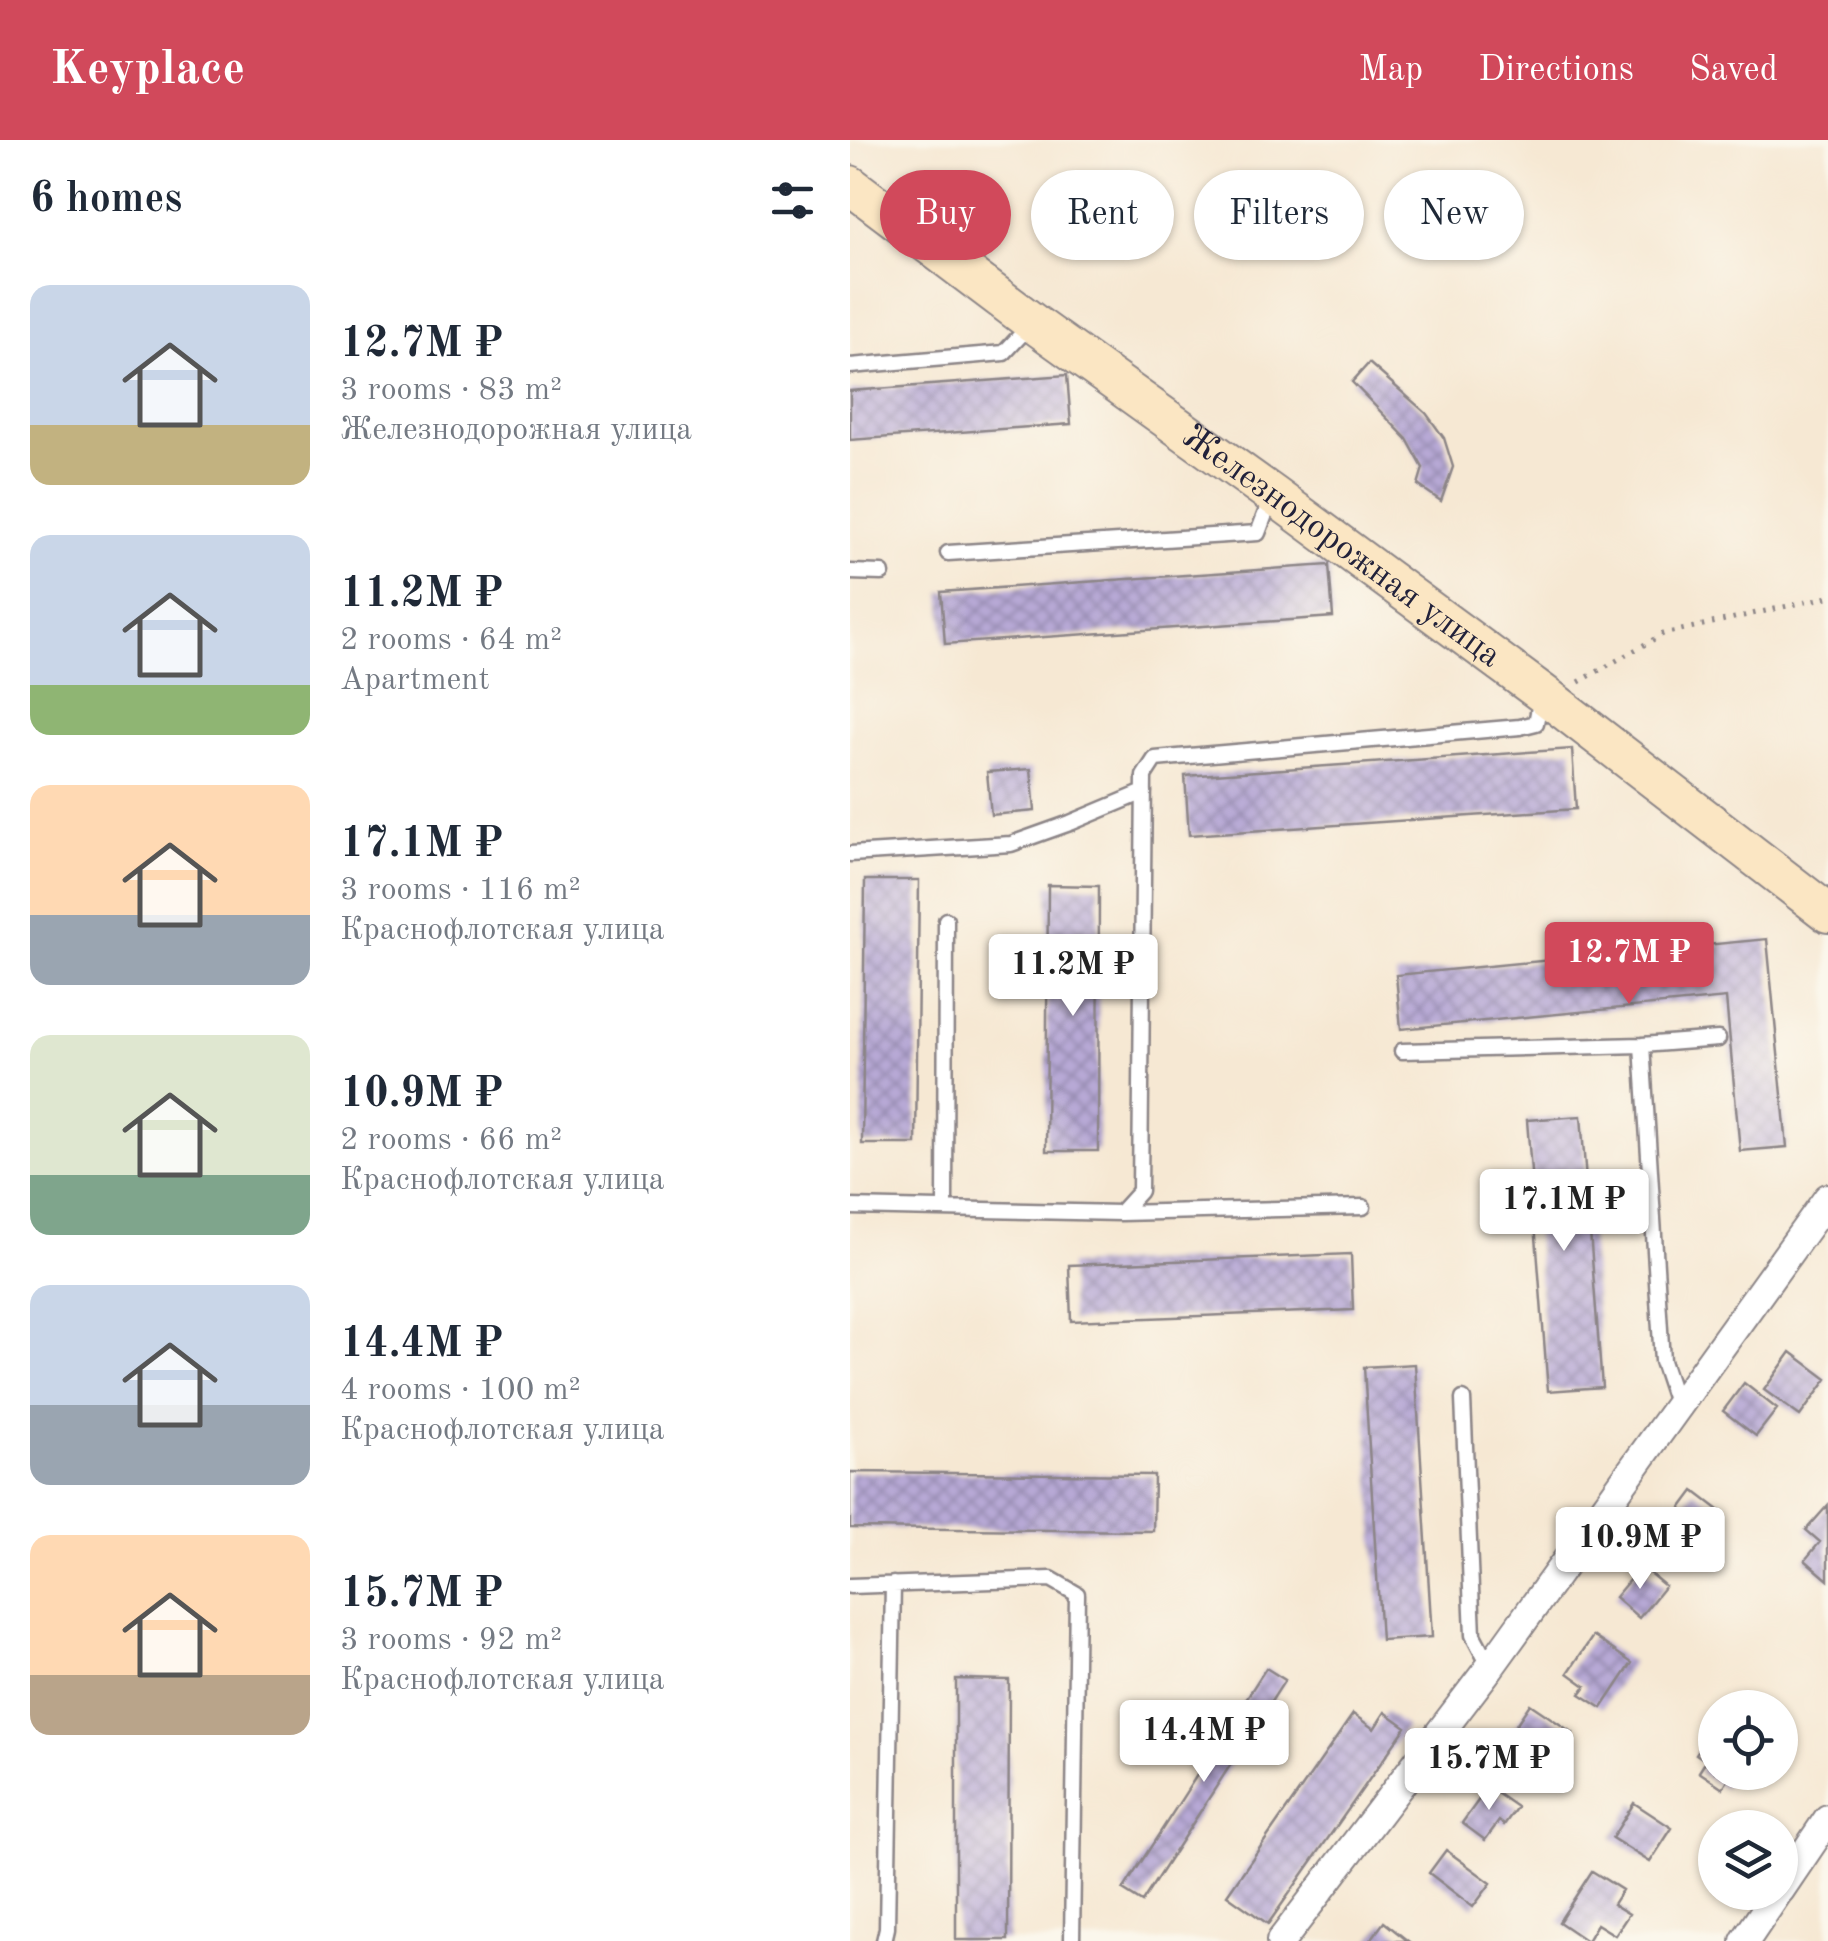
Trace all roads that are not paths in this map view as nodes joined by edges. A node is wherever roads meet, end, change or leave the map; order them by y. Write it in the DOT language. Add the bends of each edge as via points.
graph roads {
  1 [pos="850,185"];
  2 [pos="1033,322"];
  3 [pos="850,366"];
  4 [pos="1272,495"];
  5 [pos="948,553"];
  6 [pos="850,572"];
  7 [pos="882,572"];
  8 [pos="1548,699"];
  9 [pos="1144,792"];
  10 [pos="850,854"];
  11 [pos="1828,913"];
  12 [pos="946,920"];
  13 [pos="1718,1039"];
  14 [pos="1642,1046"];
  15 [pos="1402,1051"];
  16 [pos="1828,1198"];
  17 [pos="850,1207"];
  18 [pos="1363,1207"];
  19 [pos="944,1209"];
  20 [pos="1120,1212"];
  21 [pos="1463,1399"];
  22 [pos="1677,1407"];
  23 [pos="892,1584"];
  24 [pos="850,1586"];
  25 [pos="1490,1668"];
  26 [pos="1828,1819"];
  27 [pos="1798,1863"];
  28 [pos="1766,1910"];
  29 [pos="884,1941"];
  30 [pos="1072,1941"];
  31 [pos="1281,1941"];
  32 [pos="1745,1941"];
  1 -- 2 [label="street, Железнодорожная улица"];
  2 -- 3 [label="lane" via="1004,353"];
  2 -- 4 [label="street, Железнодорожная улица"];
  4 -- 5 [label="lane" via="1258,533"];
  4 -- 8 [label="street, Железнодорожная улица"];
  6 -- 7 [label="lane"];
  8 -- 9 [label="lane" via="1536,723 1520,727 1155,759 1144,776"];
  8 -- 11 [label="street, Железнодорожная улица"];
  9 -- 10 [label="lane" via="1011,844"];
  9 -- 20 [label="lane" via="1140,1191"];
  12 -- 19 [label="lane"];
  13 -- 14 [label="lane"];
  14 -- 15 [label="lane"];
  14 -- 22 [label="lane" via="1662,1361"];
  16 -- 22 [label="street"];
  17 -- 19 [label="lane"];
  18 -- 20 [label="lane"];
  19 -- 20 [label="lane"];
  21 -- 25 [label="lane" via="1473,1635"];
  22 -- 25 [label="street"];
  23 -- 24 [label="lane"];
  23 -- 29 [label="lane"];
  23 -- 30 [label="lane" via="1051,1579 1077,1594"];
  25 -- 31 [label="street"];
  26 -- 27 [label="street"];
  28 -- 32 [label="street"];
}
